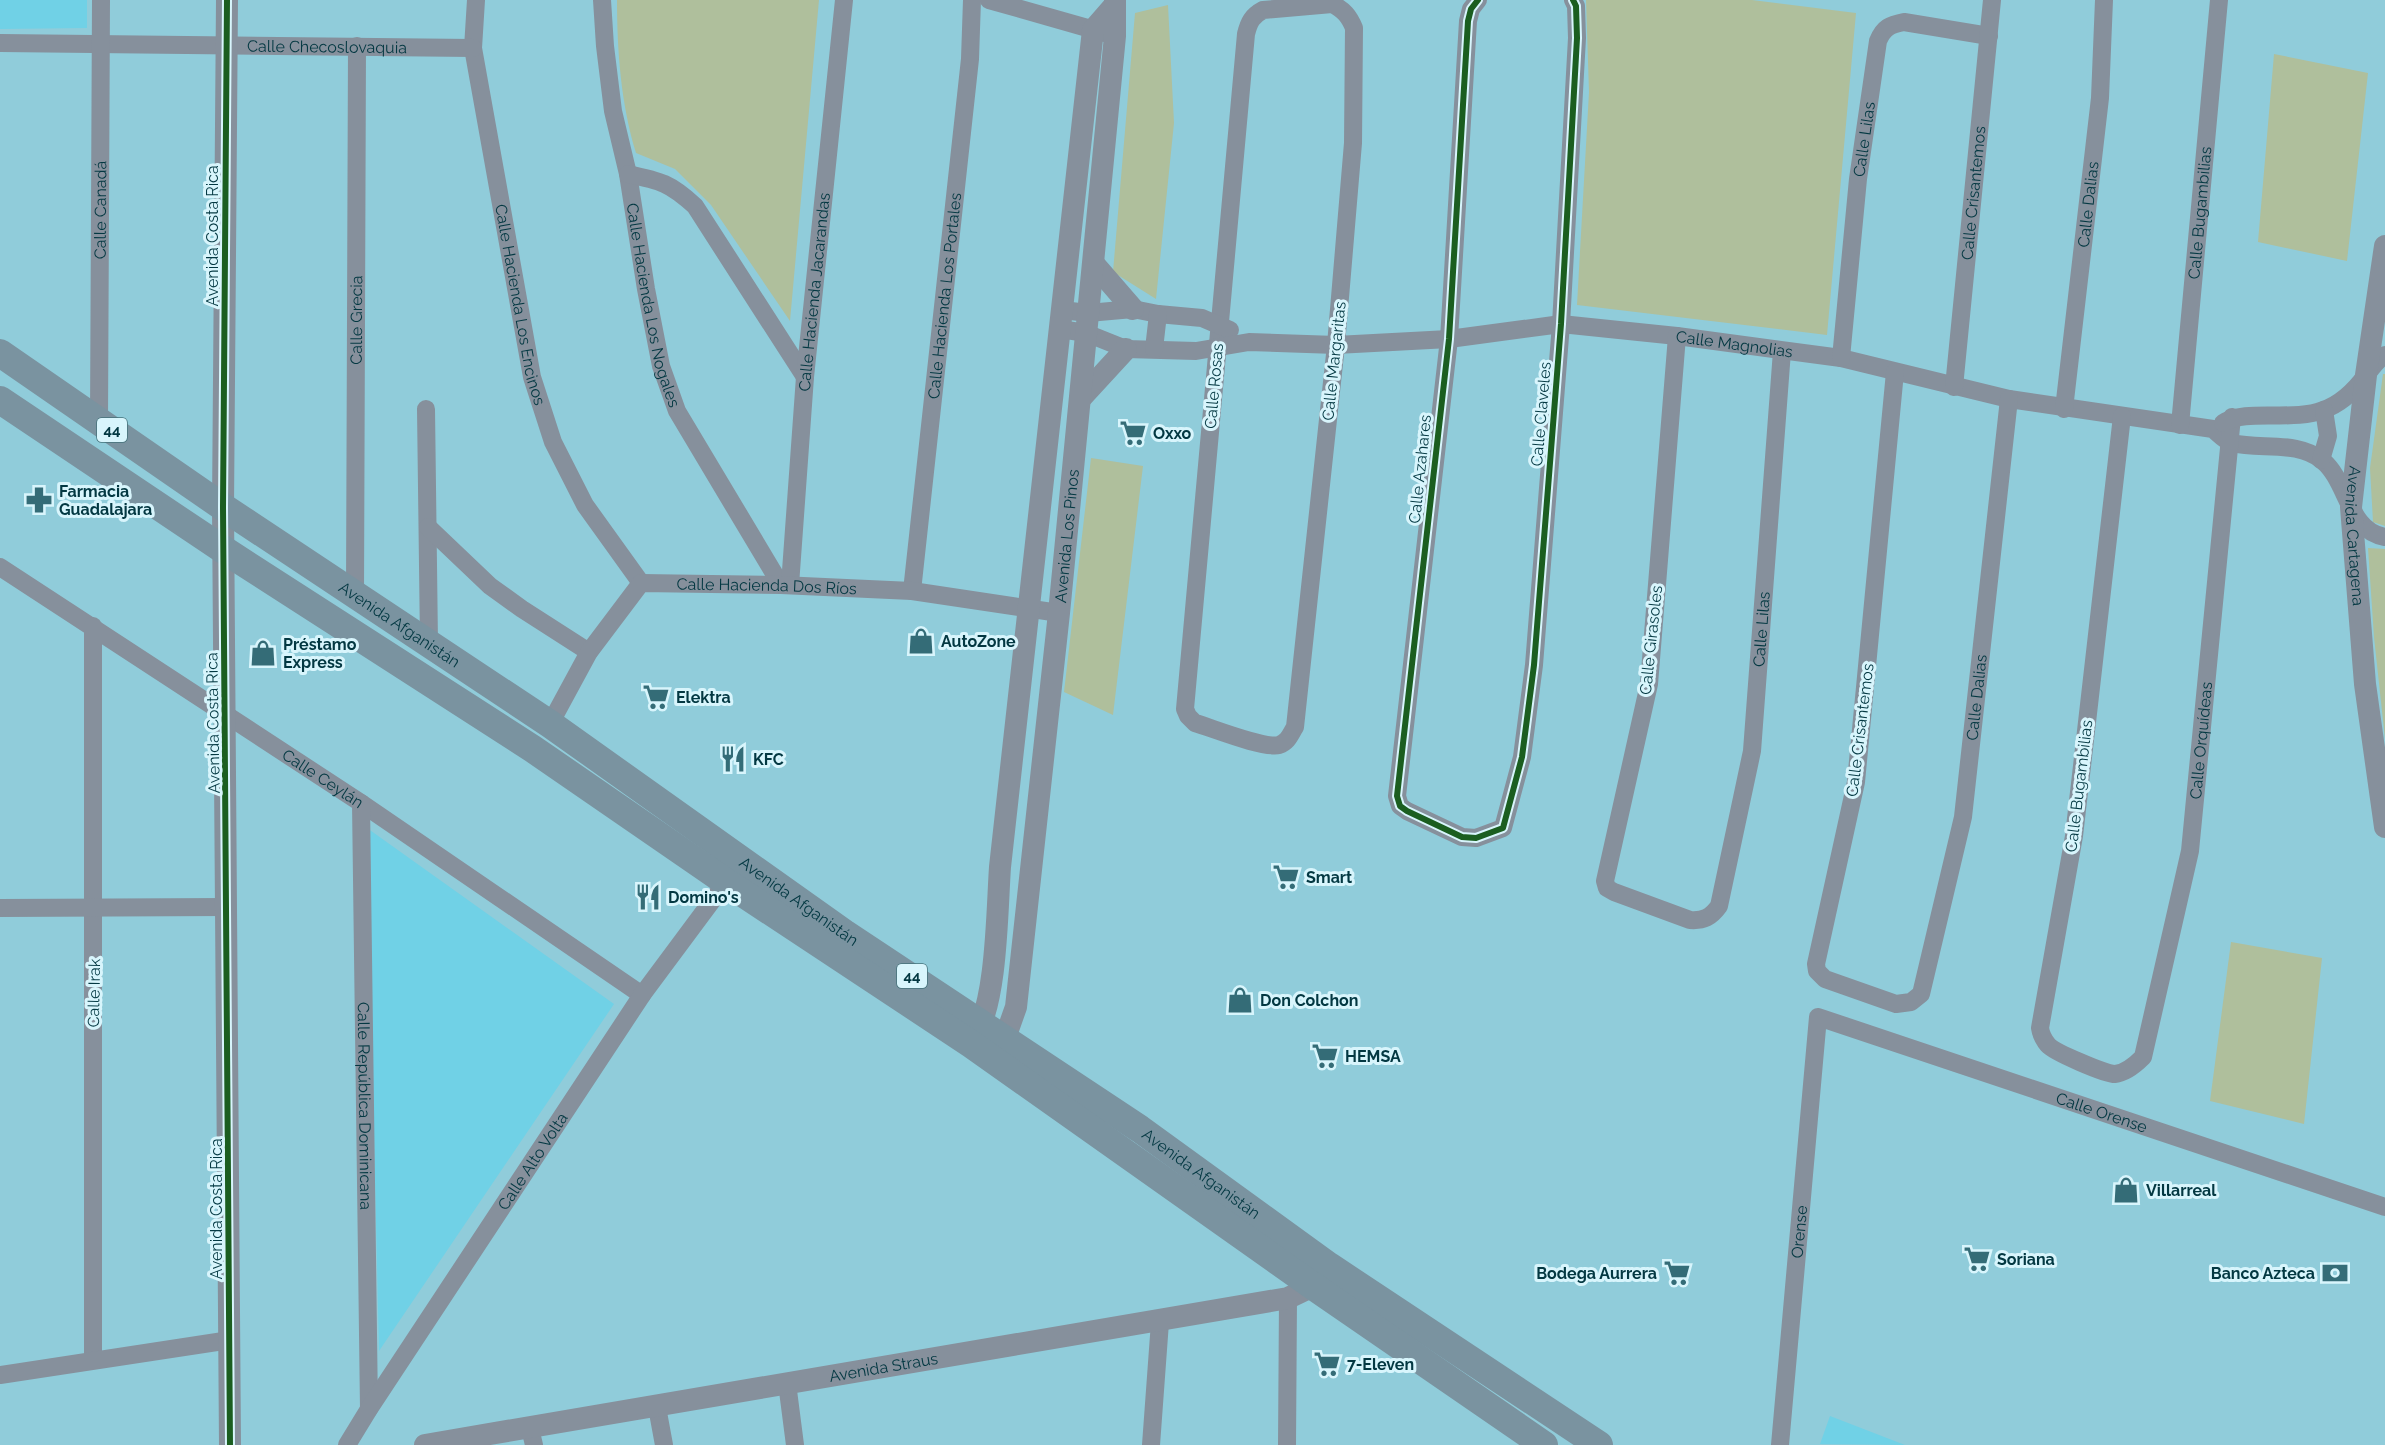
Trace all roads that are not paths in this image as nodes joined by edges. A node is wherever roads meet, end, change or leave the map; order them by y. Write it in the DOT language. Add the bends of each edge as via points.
graph roads {
  1 [pos="101,0"];
  2 [pos="227,0"];
  3 [pos="476,0"];
  4 [pos="602,0"];
  5 [pos="844,0"];
  6 [pos="972,0"];
  7 [pos="988,0"];
  8 [pos="1478,0"];
  9 [pos="1573,0"];
  10 [pos="1992,0"];
  11 [pos="2104,0"];
  12 [pos="2219,0"];
  13 [pos="1114,3"];
  14 [pos="1332,4"];
  15 [pos="1093,30"];
  16 [pos="1115,36"];
  17 [pos="1989,36"];
  18 [pos="0,43"];
  19 [pos="100,43"];
  20 [pos="227,45"];
  21 [pos="357,46"];
  22 [pos="473,48"];
  23 [pos="628,174"];
  24 [pos="2385,246"];
  25 [pos="1094,264"];
  26 [pos="1133,309"];
  27 [pos="1158,314"];
  28 [pos="1061,320"];
  29 [pos="1087,323"];
  30 [pos="1219,324"];
  31 [pos="1561,324"];
  32 [pos="1677,336"];
  33 [pos="1449,339"];
  34 [pos="1249,342"];
  35 [pos="1336,345"];
  36 [pos="1126,349"];
  37 [pos="1217,349"];
  38 [pos="1154,350"];
  39 [pos="1782,351"];
  40 [pos="0,353"];
  41 [pos="2385,355"];
  42 [pos="1841,358"];
  43 [pos="1895,372"];
  44 [pos="2366,375"];
  45 [pos="805,377"];
  46 [pos="1954,387"];
  47 [pos="0,399"];
  48 [pos="1080,399"];
  49 [pos="2009,399"];
  50 [pos="426,409"];
  51 [pos="2064,409"];
  52 [pos="2324,410"];
  53 [pos="2122,416"];
  54 [pos="2232,417"];
  55 [pos="99,420"];
  56 [pos="2180,425"];
  57 [pos="2213,429"];
  58 [pos="2230,442"];
  59 [pos="2321,460"];
  60 [pos="224,507"];
  61 [pos="2351,507"];
  62 [pos="428,527"];
  63 [pos="2385,537"];
  64 [pos="224,550"];
  65 [pos="0,567"];
  66 [pos="641,584"];
  67 [pos="786,585"];
  68 [pos="912,591"];
  69 [pos="355,593"];
  70 [pos="1029,609"];
  71 [pos="1059,613"];
  72 [pos="93,626"];
  73 [pos="429,644"];
  74 [pos="589,652"];
  75 [pos="226,715"];
  76 [pos="550,724"];
  77 [pos="1295,728"];
  78 [pos="361,803"];
  79 [pos="2385,827"];
  80 [pos="1503,828"];
  81 [pos="726,882"];
  82 [pos="1719,906"];
  83 [pos="227,907"];
  84 [pos="0,908"];
  85 [pos="95,908"];
  86 [pos="1921,994"];
  87 [pos="642,995"];
  88 [pos="1818,1017"];
  89 [pos="988,1041"];
  90 [pos="2143,1058"];
  91 [pos="2385,1206"];
  92 [pos="1310,1284"];
  93 [pos="1160,1322"];
  94 [pos="231,1340"];
  95 [pos="93,1359"];
  96 [pos="0,1375"];
  97 [pos="787,1383"];
  98 [pos="657,1407"];
  99 [pos="369,1409"];
  100 [pos="532,1437"];
  101 [pos="230,1445"];
  102 [pos="347,1445"];
  103 [pos="425,1445"];
  104 [pos="664,1445"];
  105 [pos="795,1445"];
  106 [pos="1151,1445"];
  107 [pos="1287,1445"];
  108 [pos="1544,1445"];
  109 [pos="1599,1445"];
  110 [pos="1780,1445"];
  1 -- 19 [label="street, Calle Canadá"];
  2 -- 20 [label="street, Avenida Costa Rica"];
  3 -- 22 [label="street, Calle Hacienda Los Encinos"];
  4 -- 23 [label="street, Calle Hacienda Los Nogales" via="614,111"];
  5 -- 45 [label="street, Calle Hacienda Jacarandas"];
  6 -- 68 [label="street, Calle Hacienda Los Portales" via="970,59"];
  7 -- 15 [label="street"];
  8 -- 33 [label="street, Calle Azahares" via="1468,21"];
  9 -- 31 [label="street, Calle Claveles" via="1577,38"];
  10 -- 17 [label="street, Calle Crisantemos"];
  11 -- 51 [label="street, Calle Dalias" via="2100,98"];
  12 -- 56 [label="street, Calle Bugambilias"];
  13 -- 15 [label="street, Avenida Los Pinos"];
  13 -- 16 [label="street, Avenida Los Pinos"];
  14 -- 30 [label="street, Calle Rosas" via="1263,10 1249,21"];
  14 -- 35 [label="street, Calle Margaritas" via="1350,17 1354,28 1353,143"];
  15 -- 16 [label="street"];
  15 -- 28 [label="street, Avenida Los Pinos"];
  16 -- 25 [label="street, Avenida Los Pinos"];
  17 -- 42 [label="street, Calle Lilas" via="1904,22 1882,30 1858,179"];
  17 -- 46 [label="street, Calle Crisantemos"];
  18 -- 19 [label="street, Calle Checoslovaquia"];
  19 -- 20 [label="street, Calle Checoslovaquia"];
  19 -- 55 [label="street, Calle Canadá"];
  20 -- 21 [label="street, Calle Checoslovaquia"];
  20 -- 60 [label="street, Avenida Costa Rica"];
  21 -- 22 [label="street, Calle Checoslovaquia"];
  21 -- 69 [label="street, Calle Grecia"];
  22 -- 66 [label="street, Calle Hacienda Los Encinos" via="532,377 553,442 585,505"];
  23 -- 45 [label="street" via="676,188 695,206"];
  23 -- 67 [label="street, Calle Hacienda Los Nogales" via="661,366 677,411"];
  24 -- 44 [label="street, Avenida Cartagena"];
  25 -- 26 [label="street"];
  25 -- 29 [label="street, Avenida Los Pinos"];
  26 -- 27 [label="street, Calle Magnolias"];
  26 -- 29 [label="street, Calle Magnolias"];
  27 -- 30 [label="street, Calle Magnolias" via="1202,318"];
  27 -- 38 [label="street"];
  28 -- 29 [label="street"];
  28 -- 70 [label="street, Avenida Los Pinos"];
  29 -- 36 [label="street, Calle Magnolias"];
  29 -- 48 [label="street, Avenida Los Pinos"];
  30 -- 34 [label="street, Calle Magnolias"];
  30 -- 37 [label="street, Calle Rosas"];
  31 -- 32 [label="street, Calle Magnolias"];
  31 -- 33 [label="street, Calle Magnolias"];
  31 -- 80 [label="street, Calle Claveles" via="1534,665 1522,757"];
  32 -- 39 [label="street, Calle Magnolias"];
  32 -- 82 [label="street, Calle Girasoles" via="1648,684 1605,881 1614,892 1690,920 1711,916"];
  33 -- 35 [label="street, Calle Magnolias"];
  33 -- 80 [label="street, Calle Azahares" via="1397,796 1400,806 1407,811 1462,837 1476,838"];
  34 -- 35 [label="street, Calle Magnolias"];
  34 -- 37 [label="street, Calle Magnolias"];
  35 -- 77 [label="street, Calle Margaritas"];
  36 -- 38 [label="street, Calle Magnolias"];
  36 -- 48 [label="street"];
  37 -- 38 [label="street, Calle Magnolias"];
  37 -- 77 [label="street, Calle Rosas" via="1185,709 1195,723 1265,745 1277,746"];
  39 -- 42 [label="street, Calle Magnolias"];
  39 -- 82 [label="street, Calle Lilas" via="1752,751"];
  40 -- 55 [label="main road, Avenida Afganistán / 44"];
  41 -- 44 [label="street"];
  42 -- 43 [label="street, Calle Magnolias"];
  43 -- 46 [label="street, Calle Magnolias"];
  43 -- 86 [label="street, Calle Crisantemos" via="1856,782 1816,964 1825,979 1896,1004 1911,1002"];
  44 -- 52 [label="street" via="2346,397"];
  44 -- 61 [label="street, Avenida Cartagena"];
  45 -- 67 [label="street, Calle Hacienda Jacarandas"];
  46 -- 49 [label="street, Calle Magnolias"];
  47 -- 64 [label="main road, Avenida Afganistán / 44"];
  48 -- 71 [label="street, Avenida Los Pinos"];
  49 -- 51 [label="street, Calle Magnolias"];
  49 -- 86 [label="street, Calle Dalias" via="1963,817"];
  50 -- 62 [label="street"];
  51 -- 53 [label="street, Calle Magnolias"];
  52 -- 54 [label="street" via="2296,416"];
  52 -- 59 [label="street" via="2328,435"];
  53 -- 56 [label="street, Calle Magnolias"];
  53 -- 90 [label="street, Calle Bugambilias" via="2074,836 2040,1028 2049,1047 2100,1071 2116,1074"];
  54 -- 57 [label="street"];
  54 -- 58 [label="street, Calle Orquídeas"];
  55 -- 60 [label="main road, Avenida Afganistán / 44"];
  56 -- 57 [label="street, Calle Magnolias"];
  57 -- 58 [label="street"];
  58 -- 59 [label="street" via="2301,449"];
  58 -- 90 [label="street, Calle Orquídeas" via="2190,851"];
  59 -- 61 [label="street" via="2338,479"];
  60 -- 64 [label="street, Avenida Costa Rica"];
  60 -- 69 [label="main road, Avenida Afganistán / 44"];
  61 -- 63 [label="street" via="2368,531"];
  61 -- 79 [label="street, Avenida Cartagena" via="2365,684"];
  62 -- 73 [label="street"];
  62 -- 74 [label="street" via="490,586"];
  64 -- 75 [label="street, Avenida Costa Rica"];
  64 -- 81 [label="main road, Avenida Afganistán / 44" via="533,749"];
  65 -- 72 [label="street, Calle Ceylán"];
  66 -- 67 [label="street, Calle Hacienda Dos Ríos"];
  66 -- 74 [label="street"];
  67 -- 68 [label="street, Calle Hacienda Dos Ríos"];
  68 -- 70 [label="street, Calle Hacienda Dos Ríos"];
  69 -- 73 [label="main road, Avenida Afganistán / 44"];
  70 -- 71 [label="street, Calle Hacienda Dos Ríos"];
  70 -- 89 [label="street, Avenida Los Pinos" via="1000,867"];
  71 -- 89 [label="street, Avenida Los Pinos" via="1016,1007"];
  72 -- 75 [label="street, Calle Ceylán"];
  72 -- 85 [label="street, Calle Irak"];
  73 -- 76 [label="main road, Avenida Afganistán / 44"];
  74 -- 76 [label="street"];
  75 -- 78 [label="street, Calle Ceylán"];
  75 -- 83 [label="street, Avenida Costa Rica"];
  76 -- 89 [label="main road, Avenida Afganistán / 44" via="844,933"];
  78 -- 87 [label="street, Calle Ceylán"];
  78 -- 99 [label="street, Calle República Dominicana"];
  81 -- 87 [label="street, Calle Alto Volta"];
  81 -- 89 [label="main road, Avenida Afganistán / 44"];
  83 -- 85 [label="street"];
  83 -- 94 [label="street, Avenida Costa Rica"];
  84 -- 85 [label="street"];
  85 -- 95 [label="street, Calle Irak"];
  87 -- 99 [label="street, Calle Alto Volta"];
  88 -- 91 [label="street, Calle Orense"];
  88 -- 110 [label="street, Orense"];
  89 -- 92 [label="main road, Avenida Afganistán / 44" via="1140,1129"];
  92 -- 93 [label="street, Avenida Straus"];
  92 -- 107 [label="street"];
  92 -- 108 [label="main road, Avenida Afganistán / 44"];
  92 -- 109 [label="main road, Avenida Afganistán / 44"];
  93 -- 97 [label="street, Avenida Straus"];
  93 -- 106 [label="street"];
  94 -- 95 [label="street"];
  94 -- 101 [label="street, Avenida Costa Rica"];
  95 -- 96 [label="street"];
  97 -- 98 [label="street, Avenida Straus"];
  97 -- 105 [label="street"];
  98 -- 100 [label="street, Avenida Straus"];
  98 -- 104 [label="street"];
  99 -- 102 [label="street, Calle Alto Volta"];
  100 -- 103 [label="street, Avenida Straus"];
}
